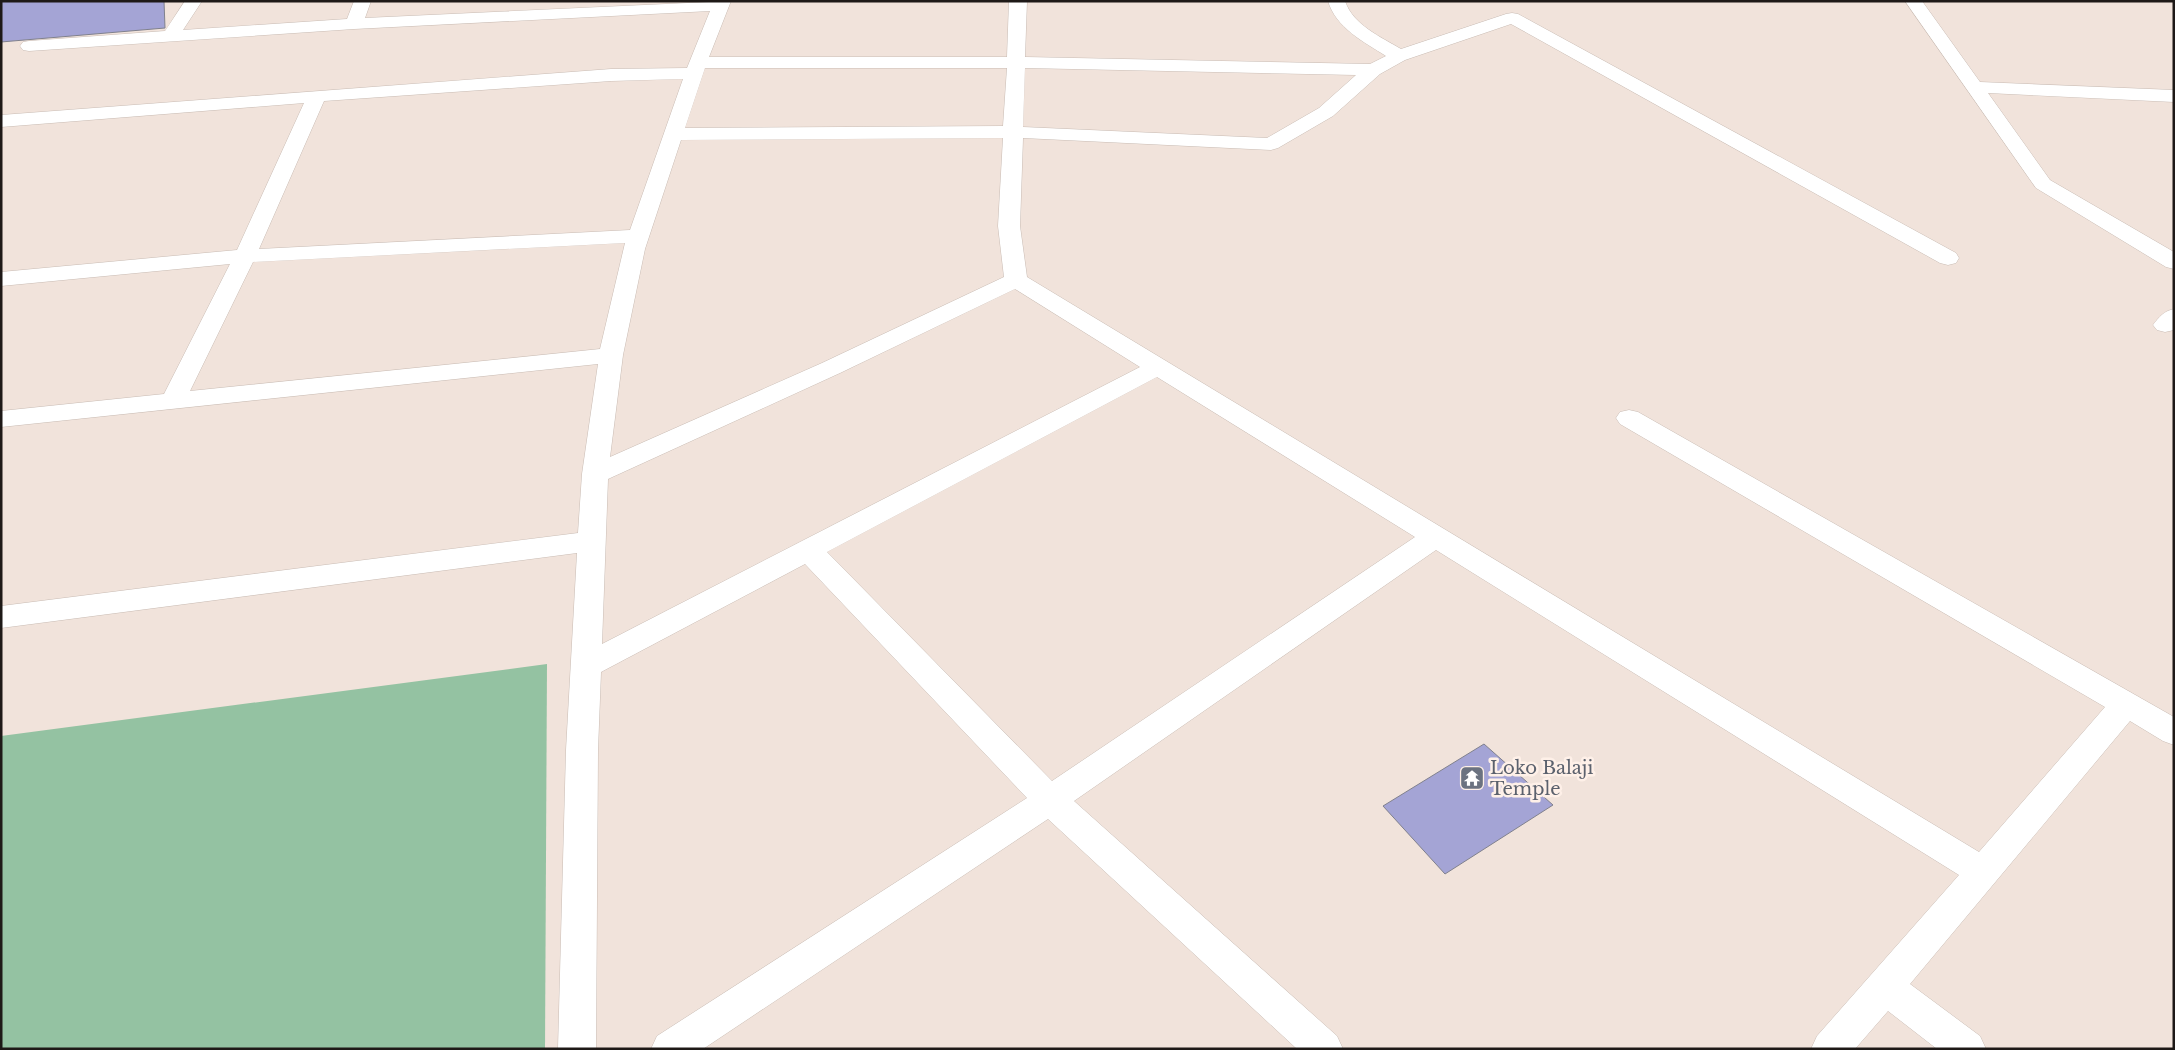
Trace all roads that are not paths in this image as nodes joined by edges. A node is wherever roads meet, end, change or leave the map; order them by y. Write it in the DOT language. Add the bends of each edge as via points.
graph roads {
  1 [pos="194,1"];
  2 [pos="363,1"];
  3 [pos="1018,1"];
  4 [pos="1336,1"];
  5 [pos="1913,1"];
  6 [pos="723,3"];
  7 [pos="354,24"];
  8 [pos="170,37"];
  9 [pos="29,46"];
  10 [pos="1399,56"];
  11 [pos="1016,62"];
  12 [pos="696,68"];
  13 [pos="1373,70"];
  14 [pos="1974,88"];
  15 [pos="317,96"];
  16 [pos="2174,96"];
  17 [pos="1,121"];
  18 [pos="1012,132"];
  19 [pos="674,134"];
  20 [pos="639,236"];
  21 [pos="245,256"];
  22 [pos="1948,258"];
  23 [pos="2174,262"];
  24 [pos="1,279"];
  25 [pos="1016,280"];
  26 [pos="612,355"];
  27 [pos="1158,368"];
  28 [pos="174,400"];
  29 [pos="1629,418"];
  30 [pos="1,419"];
  31 [pos="594,474"];
  32 [pos="1435,537"];
  33 [pos="591,541"];
  34 [pos="808,550"];
  35 [pos="1,616"];
  36 [pos="586,666"];
  37 [pos="2126,704"];
  38 [pos="2174,732"];
  39 [pos="1050,800"];
  40 [pos="1983,872"];
  41 [pos="1885,987"];
  42 [pos="577,1049"];
  43 [pos="670,1049"];
  44 [pos="1324,1049"];
  45 [pos="1830,1049"];
  46 [pos="1967,1049"];
  1 -- 8 [label="street"];
  2 -- 7 [label="street"];
  3 -- 11 [label="street"];
  4 -- 10 [label="street" via="1337,8 1353,26"];
  5 -- 14 [label="street"];
  6 -- 7 [label="street" via="596,14"];
  6 -- 12 [label="street"];
  7 -- 8 [label="street"];
  8 -- 9 [label="street"];
  10 -- 13 [label="street"];
  10 -- 22 [label="street" via="1512,18"];
  11 -- 12 [label="street"];
  11 -- 13 [label="street"];
  11 -- 18 [label="street"];
  12 -- 15 [label="street"];
  12 -- 19 [label="street"];
  13 -- 18 [label="street" via="1326,112 1272,144"];
  14 -- 16 [label="street"];
  14 -- 23 [label="street" via="2043,184"];
  15 -- 17 [label="street"];
  15 -- 21 [label="street"];
  18 -- 19 [label="street"];
  18 -- 25 [label="street" via="1009,226"];
  19 -- 20 [label="street"];
  20 -- 21 [label="street"];
  20 -- 26 [label="street"];
  21 -- 24 [label="street"];
  21 -- 28 [label="street"];
  25 -- 27 [label="street"];
  25 -- 31 [label="street" via="831,368"];
  26 -- 28 [label="street"];
  26 -- 31 [label="street"];
  27 -- 32 [label="street"];
  27 -- 34 [label="street"];
  28 -- 30 [label="street"];
  29 -- 37 [label="street"];
  31 -- 33 [label="street"];
  32 -- 39 [label="street"];
  32 -- 40 [label="street"];
  33 -- 35 [label="street"];
  33 -- 36 [label="street"];
  34 -- 36 [label="street"];
  34 -- 39 [label="street"];
  36 -- 42 [label="street"];
  37 -- 38 [label="street"];
  37 -- 40 [label="street"];
  39 -- 43 [label="street"];
  39 -- 44 [label="street"];
  40 -- 41 [label="street"];
  41 -- 45 [label="street"];
  41 -- 46 [label="street"];
}
